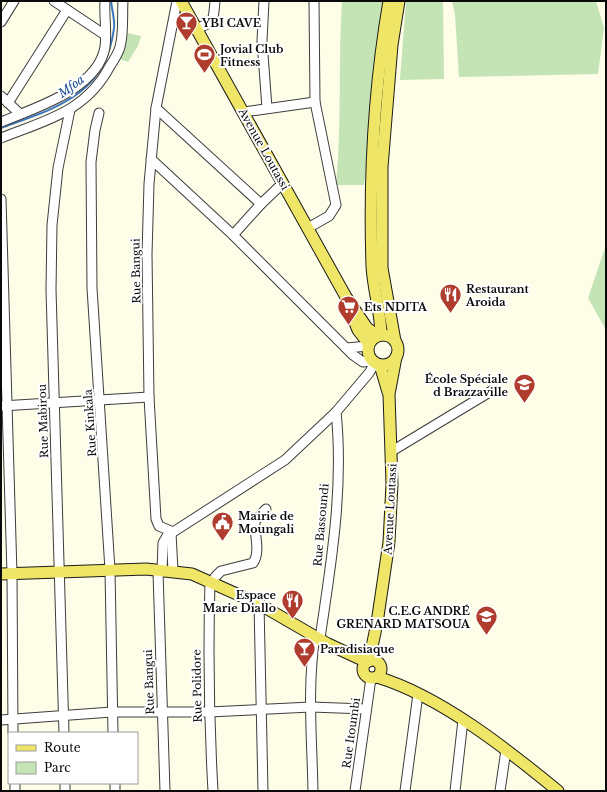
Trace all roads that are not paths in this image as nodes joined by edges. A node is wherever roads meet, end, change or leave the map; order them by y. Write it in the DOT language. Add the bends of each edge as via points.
graph roads {
  1 [pos="14,1"];
  2 [pos="54,1"];
  3 [pos="105,1"];
  4 [pos="123,1"];
  5 [pos="177,1"];
  6 [pos="182,1"];
  7 [pos="215,1"];
  8 [pos="264,1"];
  9 [pos="314,1"];
  10 [pos="389,1"];
  11 [pos="399,1"];
  12 [pos="67,10"];
  13 [pos="1,22"];
  14 [pos="197,28"];
  15 [pos="105,35"];
  16 [pos="5,100"];
  17 [pos="315,102"];
  18 [pos="156,108"];
  19 [pos="266,108"];
  20 [pos="70,110"];
  21 [pos="244,112"];
  22 [pos="100,113"];
  23 [pos="20,114"];
  24 [pos="1,122"];
  25 [pos="1,138"];
  26 [pos="151,159"];
  27 [pos="283,183"];
  28 [pos="1,199"];
  29 [pos="261,204"];
  30 [pos="308,228"];
  31 [pos="233,235"];
  32 [pos="2,312"];
  33 [pos="374,340"];
  34 [pos="395,341"];
  35 [pos="347,348"];
  36 [pos="396,357"];
  37 [pos="376,363"];
  38 [pos="493,390"];
  39 [pos="389,394"];
  40 [pos="149,397"];
  41 [pos="100,400"];
  42 [pos="53,404"];
  43 [pos="4,405"];
  44 [pos="336,412"];
  45 [pos="392,450"];
  46 [pos="266,509"];
  47 [pos="172,533"];
  48 [pos="166,569"];
  49 [pos="110,570"];
  50 [pos="60,572"];
  51 [pos="6,574"];
  52 [pos="212,579"];
  53 [pos="255,603"];
  54 [pos="318,637"];
  55 [pos="372,669"];
  56 [pos="418,694"];
  57 [pos="311,707"];
  58 [pos="262,709"];
  59 [pos="365,709"];
  60 [pos="112,712"];
  61 [pos="162,712"];
  62 [pos="209,712"];
  63 [pos="64,715"];
  64 [pos="1,720"];
  65 [pos="13,720"];
  66 [pos="463,720"];
  67 [pos="13,732"];
  68 [pos="64,732"];
  69 [pos="113,732"];
  70 [pos="506,750"];
  71 [pos="165,791"];
  72 [pos="213,791"];
  73 [pos="263,791"];
  74 [pos="313,791"];
  75 [pos="355,791"];
  76 [pos="405,791"];
  77 [pos="455,791"];
  78 [pos="500,791"];
  79 [pos="558,791"];
  1 -- 13 [label="street"];
  2 -- 12 [label="street"];
  3 -- 15 [label="street"];
  4 -- 20 [label="street" via="122,33 118,53 97,87"];
  5 -- 18 [label="street, Rue Bangui"];
  6 -- 14 [label="main road, Avenue Loutassi"];
  7 -- 14 [label="street" via="213,20"];
  8 -- 19 [label="street" via="262,41"];
  9 -- 17 [label="street"];
  10 -- 33 [label="main road" via="381,48 372,165"];
  11 -- 34 [label="main road" via="392,45 382,168 382,268"];
  12 -- 15 [label="street"];
  12 -- 16 [label="street"];
  14 -- 21 [label="main road, Avenue Loutassi"];
  15 -- 23 [label="street" via="102,56 82,82 43,105"];
  16 -- 23 [label="street"];
  17 -- 19 [label="street"];
  17 -- 30 [label="street" via="336,205 329,216"];
  18 -- 26 [label="street, Rue Bangui"];
  18 -- 29 [label="street"];
  19 -- 21 [label="street"];
  20 -- 25 [label="street"];
  20 -- 42 [label="street, Rue Mabirou" via="58,168 52,225"];
  21 -- 27 [label="main road, Avenue Loutassi"];
  22 -- 41 [label="street, Rue Kinkala" via="94,130 91,162 92,288"];
  23 -- 24 [label="street"];
  26 -- 31 [label="street"];
  26 -- 40 [label="street, Rue Bangui" via="147,254"];
  27 -- 29 [label="street"];
  27 -- 30 [label="main road, Avenue Loutassi"];
  28 -- 32 [label="street"];
  29 -- 31 [label="street"];
  30 -- 33 [label="main road, Avenue Loutassi" via="346,297 358,330"];
  31 -- 35 [label="street"];
  32 -- 43 [label="street"];
  33 -- 34 [label="main road" via="390,337"];
  33 -- 35 [label="street"];
  33 -- 37 [label="main road" via="368,354"];
  34 -- 36 [label="main road" via="398,348"];
  35 -- 37 [label="street" via="363,362"];
  36 -- 37 [label="main road" via="390,364"];
  36 -- 39 [label="main road, Avenue Loutassi"];
  37 -- 39 [label="main road, Avenue Loutassi"];
  37 -- 44 [label="street"];
  38 -- 45 [label="street"];
  39 -- 45 [label="main road, Avenue Loutassi"];
  40 -- 41 [label="street"];
  40 -- 47 [label="street, Rue Bangui" via="156,519 159,526"];
  41 -- 42 [label="street"];
  41 -- 49 [label="street, Rue Kinkala"];
  42 -- 43 [label="street"];
  42 -- 50 [label="street, Rue Mabirou"];
  43 -- 51 [label="street"];
  44 -- 47 [label="street" via="285,460"];
  44 -- 54 [label="street, Rue Bassoundi" via="339,446 335,519"];
  45 -- 55 [label="main road, Avenue Loutassi" via="389,542"];
  46 -- 52 [label="street" via="254,521 258,550 254,563 221,571"];
  47 -- 48 [label="street, Rue Bangui"];
  48 -- 49 [label="main road"];
  48 -- 52 [label="main road" via="191,567"];
  48 -- 61 [label="street, Rue Bangui"];
  49 -- 50 [label="main road"];
  49 -- 60 [label="street, Rue Kinkala"];
  50 -- 51 [label="main road"];
  50 -- 63 [label="street, Rue Mabirou"];
  51 -- 65 [label="street"];
  52 -- 53 [label="main road" via="247,595"];
  52 -- 62 [label="street, Rue Polidore" via="208,638"];
  53 -- 54 [label="main road"];
  53 -- 58 [label="street"];
  54 -- 55 [label="main road"];
  54 -- 57 [label="street, Rue Bassoundi" via="311,660"];
  55 -- 56 [label="main road"];
  55 -- 59 [label="street, Rue Itoumbi"];
  56 -- 66 [label="main road"];
  56 -- 76 [label="street"];
  57 -- 58 [label="street"];
  57 -- 59 [label="street"];
  57 -- 74 [label="street, Rue Bassoundi"];
  58 -- 62 [label="street"];
  58 -- 73 [label="street"];
  59 -- 75 [label="street, Rue Itoumbi"];
  60 -- 61 [label="street"];
  60 -- 63 [label="street"];
  60 -- 69 [label="street, Rue Kinkala"];
  61 -- 62 [label="street"];
  61 -- 71 [label="street, Rue Bangui"];
  62 -- 72 [label="street, Rue Polidore"];
  63 -- 65 [label="street"];
  63 -- 68 [label="street, Rue Mabirou"];
  64 -- 65 [label="street"];
  65 -- 67 [label="street"];
  66 -- 70 [label="main road"];
  66 -- 77 [label="street"];
  70 -- 78 [label="street"];
  70 -- 79 [label="main road"];
}
